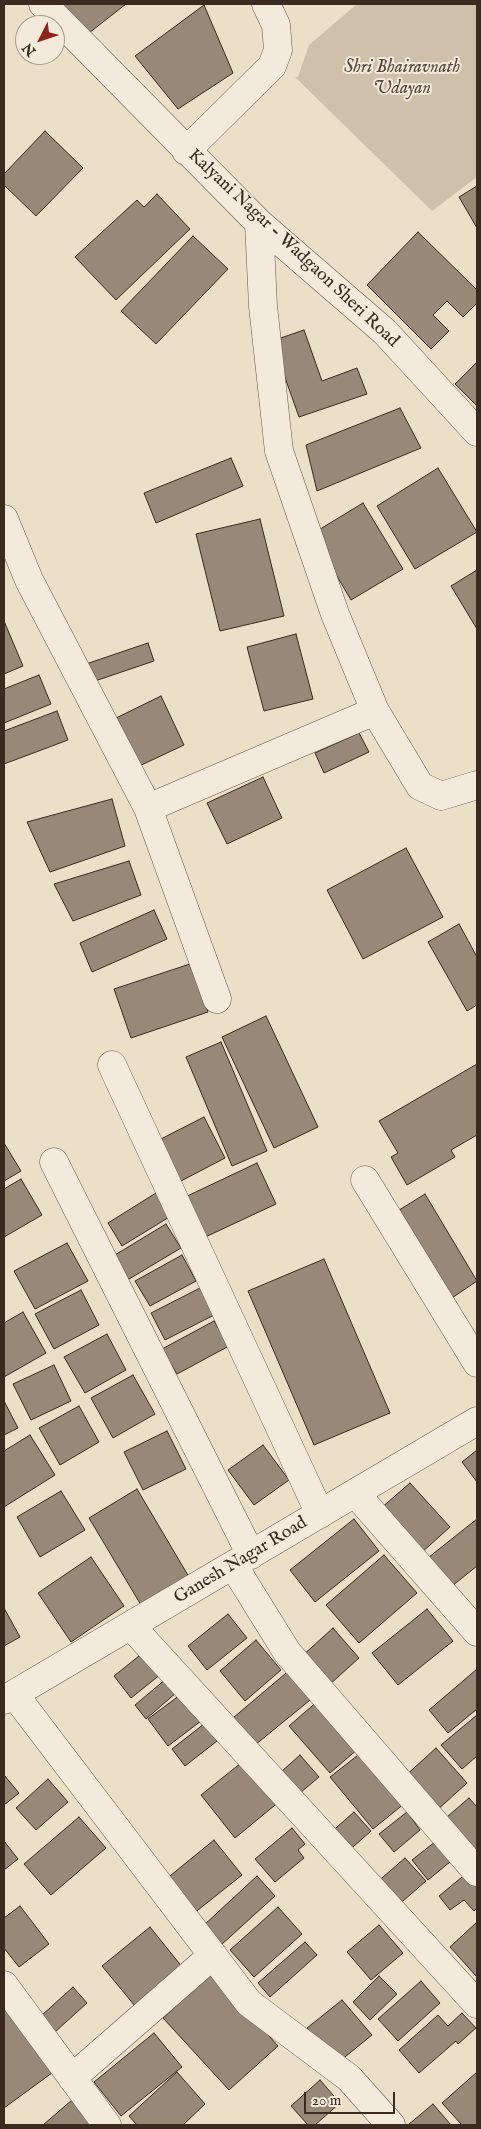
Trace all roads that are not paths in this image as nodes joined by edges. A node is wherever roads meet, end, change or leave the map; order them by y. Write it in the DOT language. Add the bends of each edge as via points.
graph roads {
  1 [pos="43,4"];
  2 [pos="266,4"];
  3 [pos="186,151"];
  4 [pos="259,223"];
  5 [pos="477,432"];
  6 [pos="4,519"];
  7 [pos="375,711"];
  8 [pos="477,785"];
  9 [pos="148,808"];
  10 [pos="217,999"];
  11 [pos="112,1065"];
  12 [pos="54,1162"];
  13 [pos="365,1180"];
  14 [pos="477,1363"];
  15 [pos="477,1421"];
  16 [pos="355,1493"];
  17 [pos="320,1514"];
  18 [pos="242,1560"];
  19 [pos="131,1626"];
  20 [pos="477,1632"];
  21 [pos="9,1697"];
  22 [pos="477,1872"];
  23 [pos="214,1955"];
  24 [pos="4,1985"];
  25 [pos="477,2004"];
  26 [pos="72,2078"];
  27 [pos="107,2125"];
  28 [pos="392,2125"];
  1 -- 3 [label="street, Kalyani Nagar - Wadgaon Sheri Road"];
  2 -- 3 [label="street" via="276,25 278,50 272,66"];
  3 -- 4 [label="street, Kalyani Nagar - Wadgaon Sheri Road"];
  4 -- 5 [label="street, Kalyani Nagar - Wadgaon Sheri Road" via="385,332"];
  4 -- 7 [label="street" via="263,306 279,451 335,614"];
  6 -- 9 [label="street" via="29,580"];
  7 -- 8 [label="street" via="420,786 441,796"];
  7 -- 9 [label="street"];
  9 -- 10 [label="street"];
  11 -- 17 [label="street"];
  12 -- 18 [label="street"];
  13 -- 14 [label="street"];
  15 -- 16 [label="street, Ganesh Nagar Road"];
  16 -- 17 [label="street, Ganesh Nagar Road"];
  16 -- 20 [label="street"];
  17 -- 18 [label="street, Ganesh Nagar Road"];
  18 -- 19 [label="street, Ganesh Nagar Road"];
  18 -- 22 [label="street" via="287,1652"];
  19 -- 21 [label="street, Ganesh Nagar Road"];
  19 -- 25 [label="street"];
  21 -- 23 [label="street"];
  23 -- 26 [label="street"];
  23 -- 28 [label="street" via="249,2003 349,2078"];
  24 -- 26 [label="street"];
  26 -- 27 [label="street"];
}
